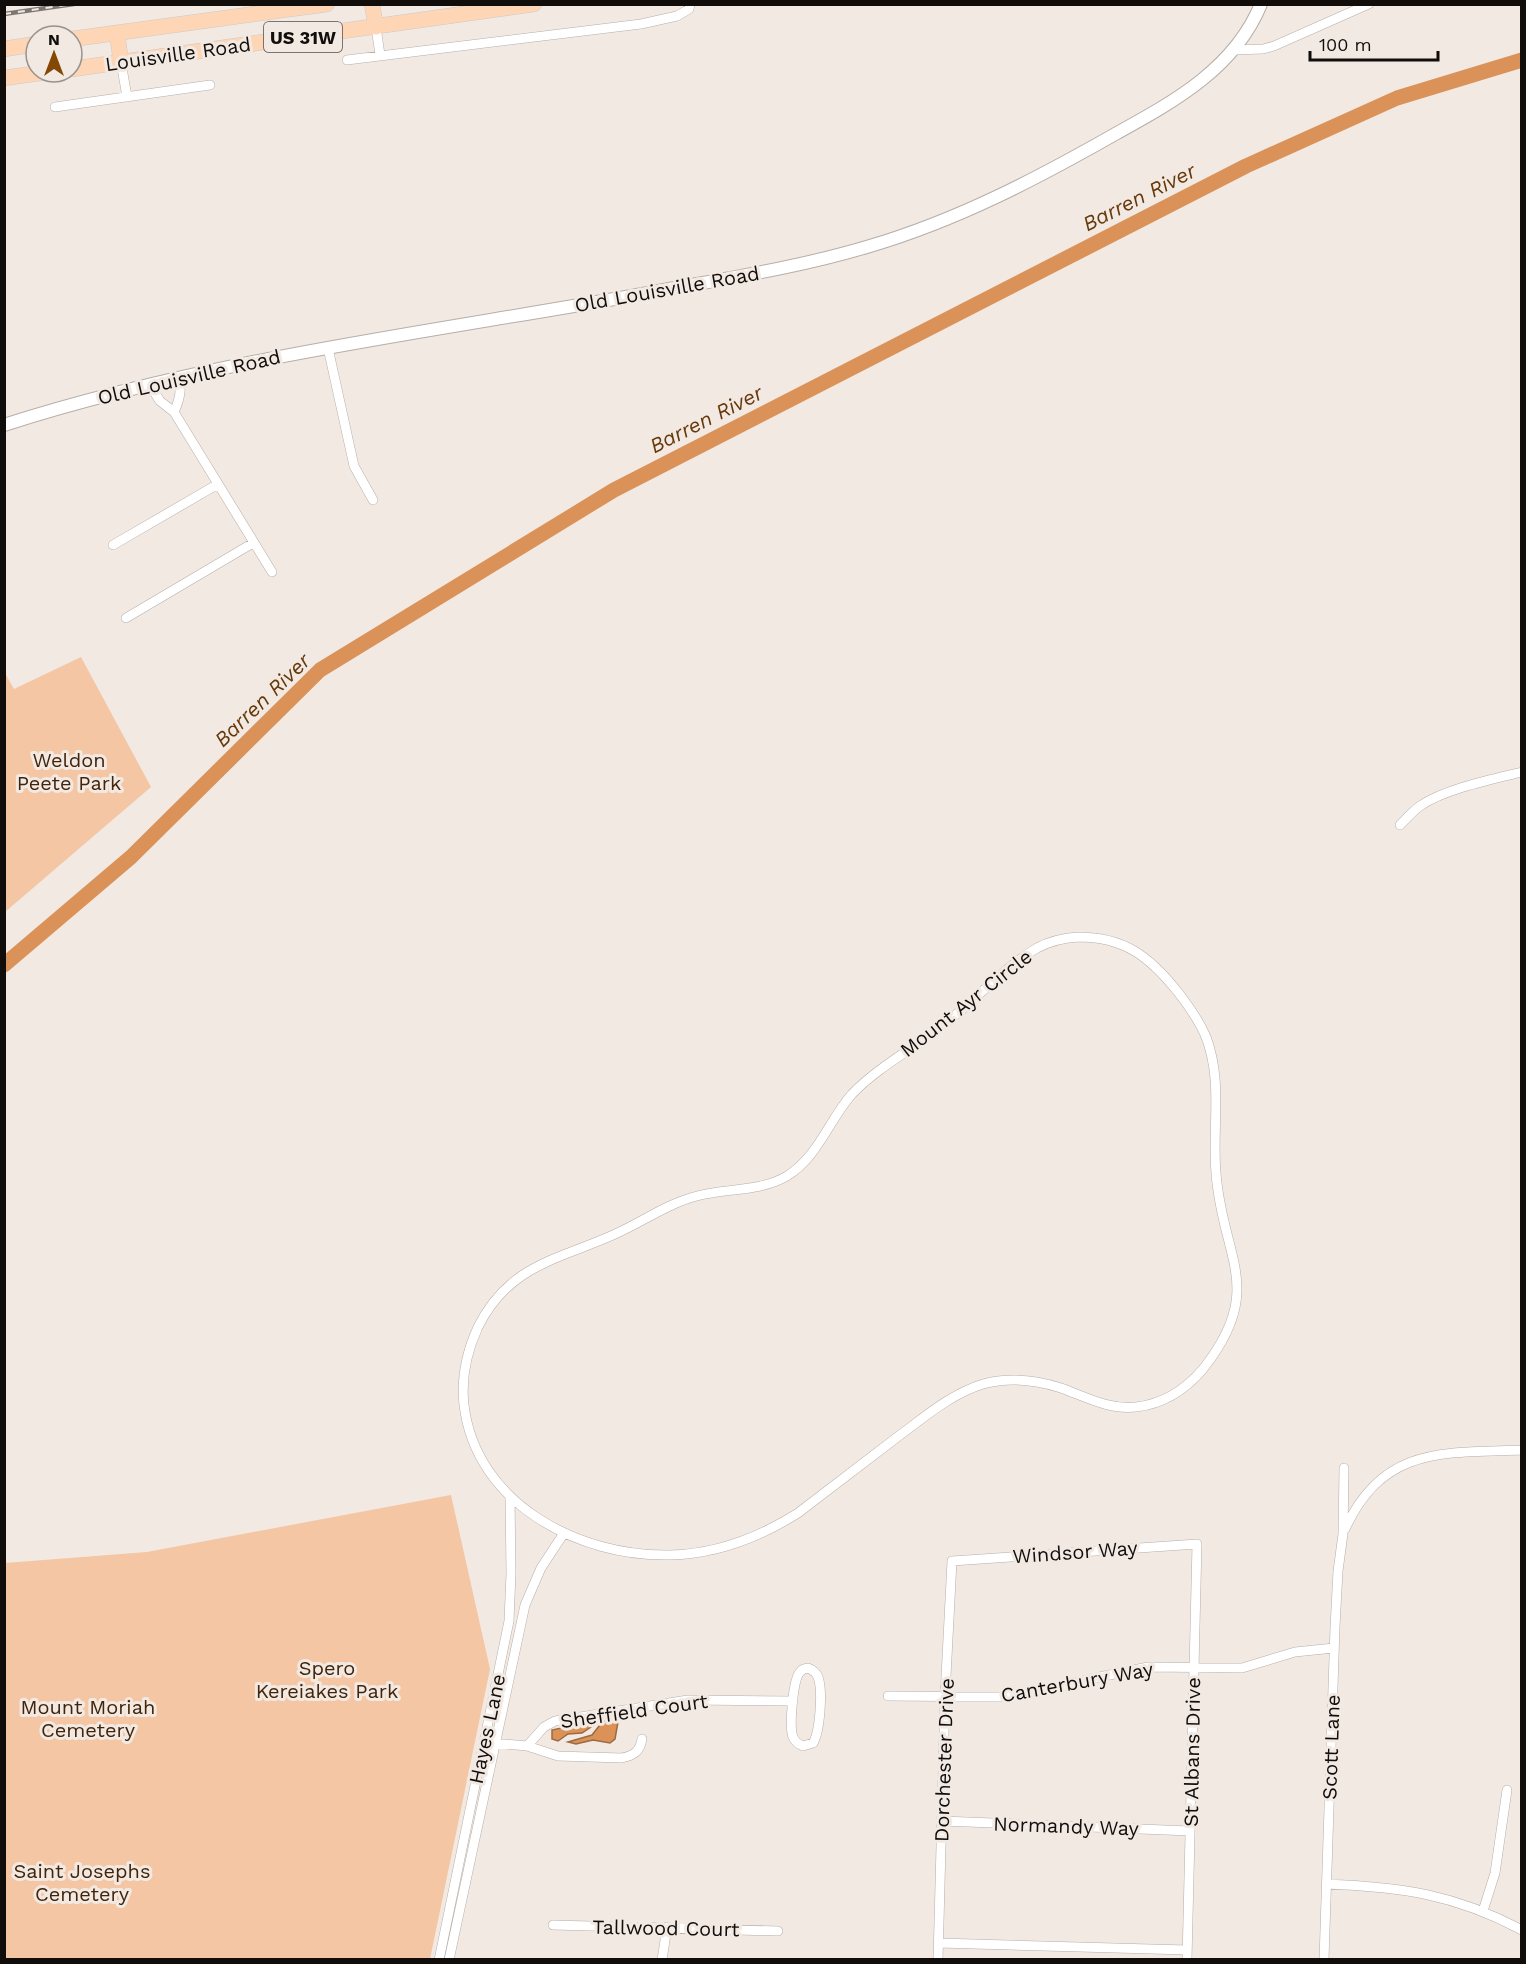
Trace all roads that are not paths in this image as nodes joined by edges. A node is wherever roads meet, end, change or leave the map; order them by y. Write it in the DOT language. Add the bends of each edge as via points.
graph roads {
  1 [pos="327,4"];
  2 [pos="372,4"];
  3 [pos="534,4"];
  4 [pos="690,4"];
  5 [pos="1261,4"];
  6 [pos="1369,4"];
  7 [pos="376,27"];
  8 [pos="117,33"];
  9 [pos="84,37"];
  10 [pos="24,46"];
  11 [pos="4,49"];
  12 [pos="1234,50"];
  13 [pos="380,55"];
  14 [pos="347,60"];
  15 [pos="121,62"];
  16 [pos="84,67"];
  17 [pos="24,75"];
  18 [pos="4,78"];
  19 [pos="210,85"];
  20 [pos="127,97"];
  21 [pos="55,107"];
  22 [pos="328,348"];
  23 [pos="180,377"];
  24 [pos="149,384"];
  25 [pos="174,412"];
  26 [pos="4,425"];
  27 [pos="218,484"];
  28 [pos="373,500"];
  29 [pos="253,543"];
  30 [pos="113,545"];
  31 [pos="272,572"];
  32 [pos="126,618"];
  33 [pos="1521,772"];
  34 [pos="1400,825"];
  35 [pos="1521,1450"];
  36 [pos="1344,1468"];
  37 [pos="510,1496"];
  38 [pos="564,1533"];
  39 [pos="1343,1534"];
  40 [pos="1197,1544"];
  41 [pos="952,1561"];
  42 [pos="1334,1648"];
  43 [pos="1194,1668"];
  44 [pos="888,1696"];
  45 [pos="945,1696"];
  46 [pos="793,1701"];
  47 [pos="642,1739"];
  48 [pos="484,1742"];
  49 [pos="496,1743"];
  50 [pos="527,1746"];
  51 [pos="1507,1790"];
  52 [pos="942,1821"];
  53 [pos="1190,1830"];
  54 [pos="1326,1884"];
  55 [pos="1483,1911"];
  56 [pos="553,1925"];
  57 [pos="667,1927"];
  58 [pos="1521,1930"];
  59 [pos="778,1931"];
  60 [pos="939,1943"];
  61 [pos="1187,1954"];
  62 [pos="439,1959"];
  63 [pos="449,1959"];
  64 [pos="663,1959"];
  65 [pos="938,1959"];
  66 [pos="1324,1959"];
  1 -- 8 [label="main road, Louisville Road / US 31W"];
  2 -- 7 [label="main road"];
  3 -- 7 [label="main road, Louisville Road / US 31W"];
  4 -- 13 [label="street" via="690,9 677,16 641,24"];
  5 -- 12 [label="street, Old Louisville Road"];
  6 -- 12 [label="street" via="1268,48"];
  7 -- 13 [label="street"];
  7 -- 15 [label="main road, Louisville Road / US 31W"];
  8 -- 9 [label="main road, Louisville Road / US 31W"];
  8 -- 15 [label="main road"];
  10 -- 11 [label="main road"];
  12 -- 22 [label="street, Old Louisville Road" via="1178,98 1061,165 968,211 872,246 714,281"];
  13 -- 14 [label="street"];
  15 -- 16 [label="main road, Louisville Road / US 31W"];
  15 -- 20 [label="street"];
  17 -- 18 [label="main road"];
  19 -- 20 [label="street"];
  20 -- 21 [label="street"];
  22 -- 23 [label="street, Old Louisville Road"];
  22 -- 28 [label="street" via="354,466"];
  23 -- 24 [label="street, Old Louisville Road"];
  23 -- 25 [label="street" via="181,391"];
  24 -- 25 [label="street" via="160,401"];
  24 -- 26 [label="street, Old Louisville Road"];
  25 -- 27 [label="street"];
  27 -- 29 [label="street"];
  27 -- 30 [label="street"];
  29 -- 31 [label="street"];
  29 -- 32 [label="street"];
  33 -- 34 [label="street" via="1449,792 1420,805"];
  35 -- 39 [label="street, Scott Lane" via="1433,1455 1402,1465 1369,1493"];
  36 -- 39 [label="street, Scott Lane"];
  37 -- 38 [label="street, Mount Ayr Circle"];
  37 -- 38 [label="street, Mount Ayr Circle" via="486,1467 474,1444 463,1389 479,1326 516,1279 541,1263 612,1236 680,1201 756,1187 786,1176 812,1154 857,1089 946,1023 1038,947 1064,938 1107,939 1135,951 1161,971 1195,1016 1213,1058 1217,1085 1216,1175 1237,1284 1231,1325 1209,1361 1189,1383 1164,1400 1134,1408 1104,1405 1031,1381 1001,1381 970,1389 940,1405 790,1518 753,1537 717,1549 681,1555 638,1553 603,1547"];
  37 -- 48 [label="street, Hayes Lane" via="510,1611"];
  38 -- 49 [label="street, Hayes Lane" via="541,1568 525,1605"];
  39 -- 42 [label="street, Scott Lane"];
  40 -- 41 [label="street, Windsor Way"];
  40 -- 43 [label="street, St Albans Drive"];
  41 -- 45 [label="street, Dorchester Drive"];
  42 -- 43 [label="street, Canterbury Way" via="1295,1652 1242,1668"];
  42 -- 54 [label="street, Scott Lane"];
  43 -- 45 [label="street, Canterbury Way" via="1148,1667 1003,1697"];
  43 -- 53 [label="street, St Albans Drive"];
  44 -- 45 [label="street, Canterbury Way"];
  45 -- 52 [label="street, Dorchester Drive"];
  46 -- 46 [label="street" via="798,1674 806,1668 813,1670 820,1684 820,1702 817,1736 809,1746 800,1745 793,1736"];
  46 -- 50 [label="street, Sheffield Court" via="688,1700 559,1720 544,1727"];
  47 -- 50 [label="street" via="637,1752 621,1758 558,1756"];
  48 -- 49 [label="street"];
  48 -- 62 [label="street, Hayes Lane"];
  49 -- 50 [label="street"];
  49 -- 63 [label="street, Hayes Lane"];
  51 -- 55 [label="street" via="1495,1873"];
  52 -- 53 [label="street, Normandy Way"];
  52 -- 60 [label="street, Dorchester Drive"];
  53 -- 61 [label="street, St Albans Drive"];
  54 -- 55 [label="street" via="1424,1893"];
  54 -- 66 [label="street, Scott Lane"];
  55 -- 58 [label="street"];
  56 -- 57 [label="street, Tallwood Court"];
  57 -- 59 [label="street, Tallwood Court"];
  57 -- 64 [label="street"];
  60 -- 61 [label="street"];
  60 -- 65 [label="street, Dorchester Drive"];
}
